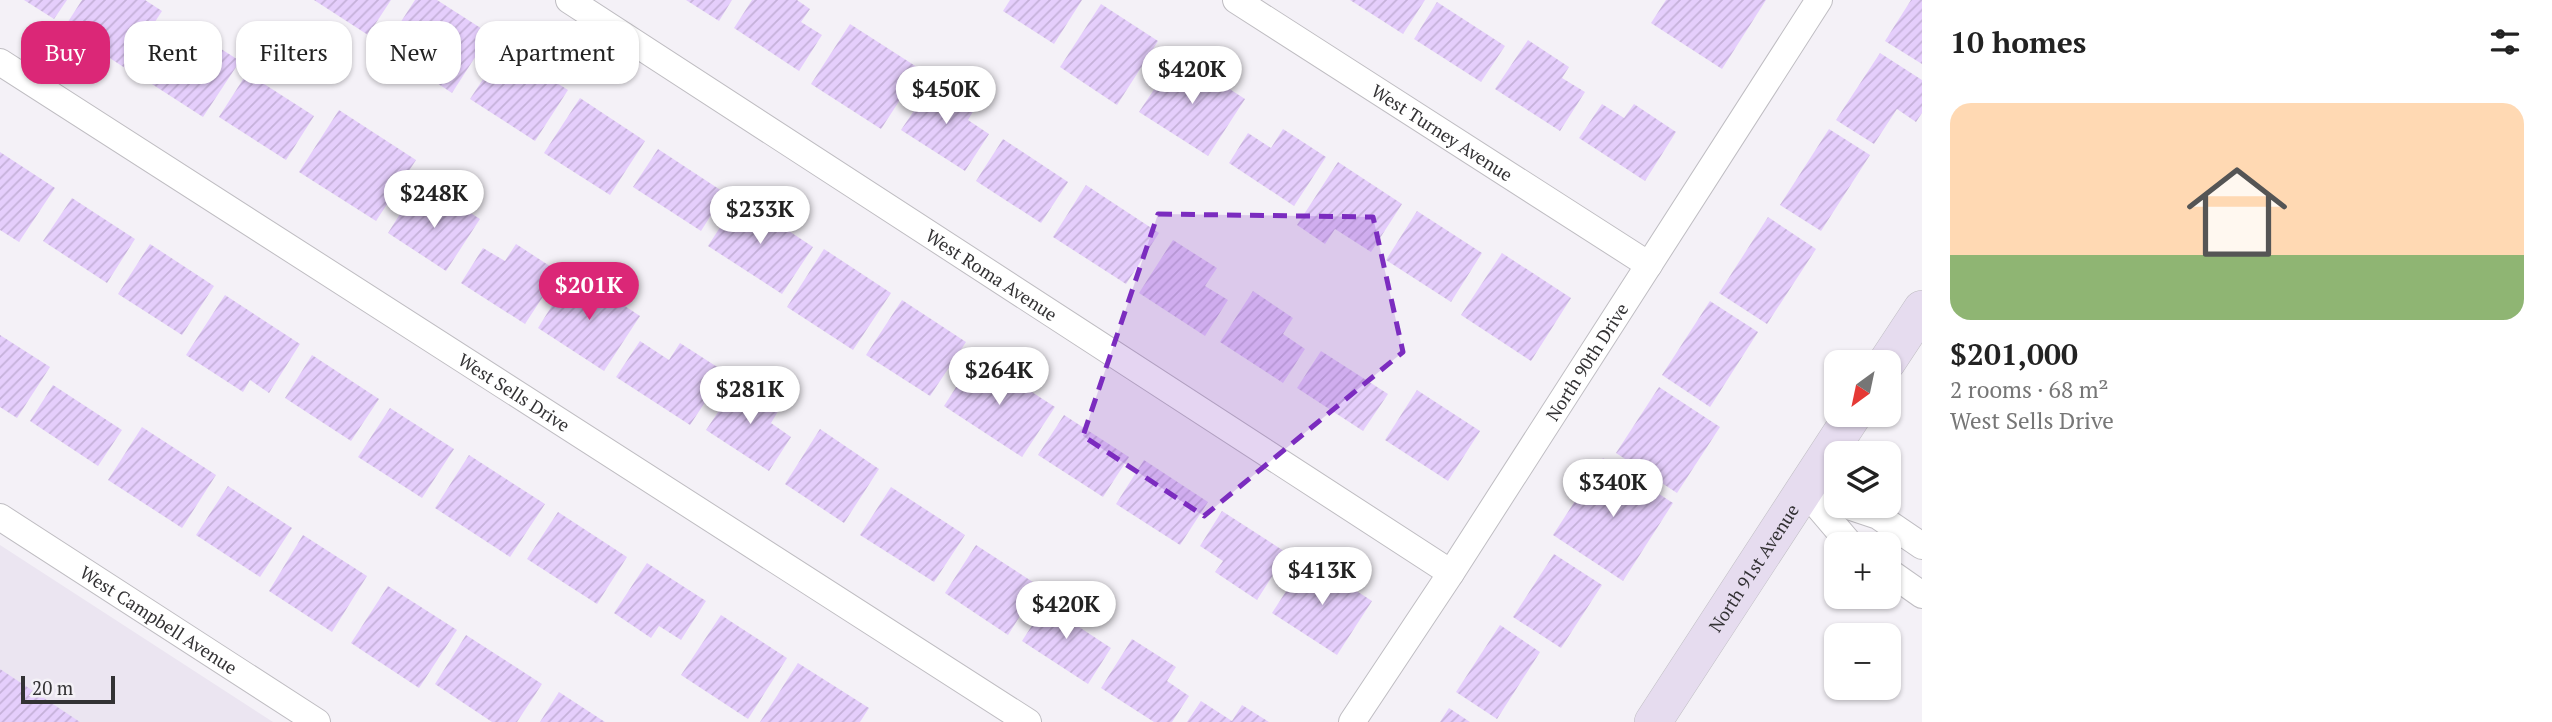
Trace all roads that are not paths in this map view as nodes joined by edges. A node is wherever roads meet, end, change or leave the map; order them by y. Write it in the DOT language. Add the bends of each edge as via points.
graph roads {
  1 [pos="569,0"];
  2 [pos="1236,0"];
  3 [pos="1819,0"];
  4 [pos="0,62"];
  5 [pos="1649,265"];
  6 [pos="1922,309"];
  7 [pos="1895,350"];
  8 [pos="1848,427"];
  9 [pos="1820,496"];
  10 [pos="0,517"];
  11 [pos="1881,518"];
  12 [pos="1842,532"];
  13 [pos="1922,545"];
  14 [pos="1451,573"];
  15 [pos="1901,580"];
  16 [pos="1922,595"];
  17 [pos="317,722"];
  18 [pos="1028,722"];
  19 [pos="1352,722"];
  20 [pos="1653,722"];
  1 -- 14 [label="street, West Roma Avenue"];
  2 -- 5 [label="street, West Turney Avenue"];
  3 -- 5 [label="street, North 90th Drive"];
  4 -- 18 [label="street, West Sells Drive"];
  5 -- 14 [label="street, North 90th Drive"];
  6 -- 7 [label="main road"];
  8 -- 9 [label="main road, North 91st Avenue"];
  9 -- 12 [label="street"];
  9 -- 20 [label="main road, North 91st Avenue"];
  10 -- 17 [label="street, West Campbell Avenue"];
  11 -- 13 [label="street"];
  14 -- 19 [label="street, North 90th Drive"];
  15 -- 16 [label="street"];
}
